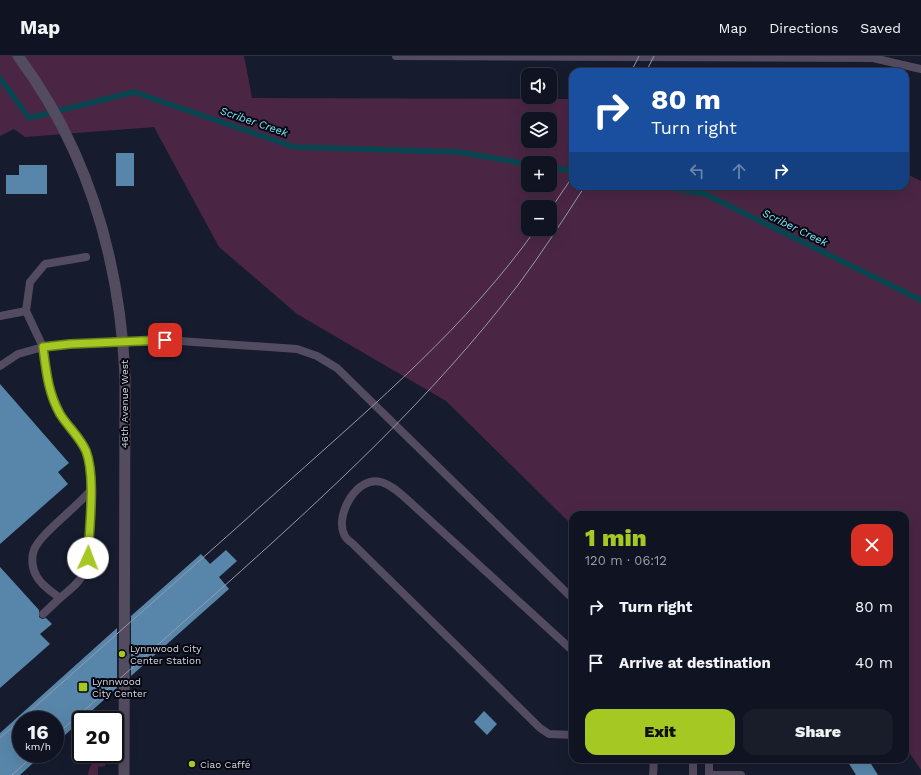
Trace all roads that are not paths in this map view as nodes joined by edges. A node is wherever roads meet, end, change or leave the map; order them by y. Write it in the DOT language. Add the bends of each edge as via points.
graph roads {
  1 [pos="18,56"];
  2 [pos="396,56"];
  3 [pos="873,57"];
  4 [pos="921,69"];
  5 [pos="86,257"];
  6 [pos="26,312"];
  7 [pos="0,316"];
  8 [pos="43,347"];
  9 [pos="0,366"];
  10 [pos="90,491"];
  11 [pos="569,595"];
  12 [pos="60,598"];
  13 [pos="43,614"];
  14 [pos="569,647"];
  15 [pos="569,735"];
  16 [pos="654,763"];
  17 [pos="693,763"];
  18 [pos="708,763"];
  19 [pos="124,775"];
  20 [pos="653,775"];
  21 [pos="693,775"];
  22 [pos="709,775"];
  23 [pos="741,775"];
  1 -- 19 [label="street, 46th Avenue West, bridge" via="44,94 76,154 95,203 112,260 117,290 125,377"];
  2 -- 3 [label="lane"];
  3 -- 4 [label="lane"];
  5 -- 6 [label="lane" via="45,264 30,282"];
  6 -- 7 [label="lane"];
  6 -- 8 [label="lane"];
  8 -- 9 [label="lane" via="18,354"];
  8 -- 10 [label="lane" via="46,372 55,403 86,451"];
  8 -- 11 [label="lane" via="165,340 290,347 317,356 337,368"];
  10 -- 12 [label="lane" via="88,558 84,573"];
  10 -- 12 [label="lane" via="34,549 33,565 38,578"];
  12 -- 13 [label="lane"];
  14 -- 15 [label="lane" via="394,489 380,481 368,482 352,497 344,510 342,522 344,534 352,543 540,728 549,734"];
  16 -- 20 [label="lane"];
  17 -- 21 [label="lane"];
  18 -- 22 [label="lane"];
  22 -- 23 [label="lane"];
}
